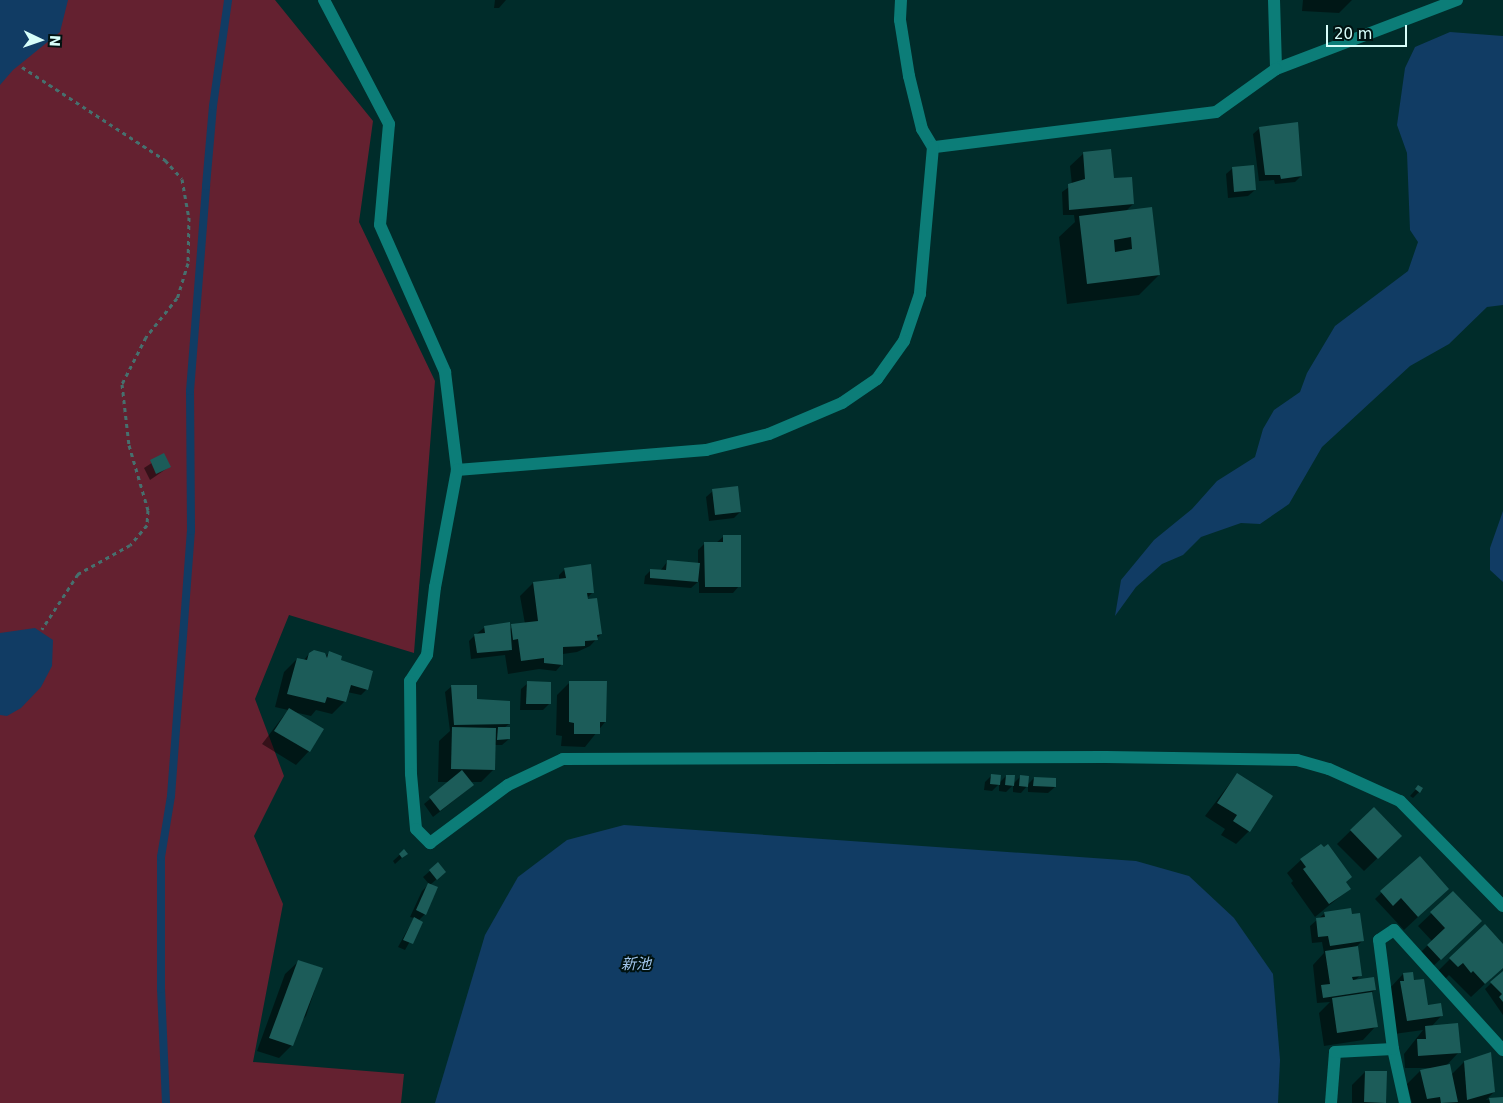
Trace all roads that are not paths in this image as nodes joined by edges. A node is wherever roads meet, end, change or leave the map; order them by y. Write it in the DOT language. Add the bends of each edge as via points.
graph roads {
  1 [pos="324,0"];
  2 [pos="901,0"];
  3 [pos="1274,0"];
  4 [pos="1457,0"];
  5 [pos="1276,69"];
  6 [pos="933,147"];
  7 [pos="457,470"];
  8 [pos="1503,906"];
  9 [pos="1393,1049"];
  10 [pos="1503,1050"];
  11 [pos="1331,1103"];
  12 [pos="1405,1103"];
  1 -- 7 [label="street" via="389,124 380,225 445,372"];
  2 -- 6 [label="street" via="900,20 909,76 922,129"];
  3 -- 5 [label="street"];
  4 -- 5 [label="street"];
  5 -- 6 [label="street" via="1216,112"];
  6 -- 7 [label="street" via="920,294 904,342 877,379 842,403 769,434 706,450"];
  7 -- 8 [label="street" via="426,655 410,681 411,774 416,829 430,843 508,785 562,759 1106,757 1297,760 1329,769 1400,801"];
  9 -- 10 [label="street" via="1379,940 1394,930"];
  9 -- 11 [label="street" via="1335,1052"];
  9 -- 12 [label="street"];
}
